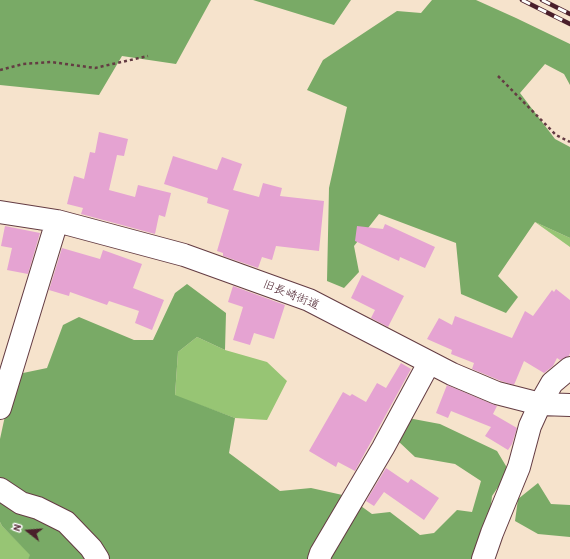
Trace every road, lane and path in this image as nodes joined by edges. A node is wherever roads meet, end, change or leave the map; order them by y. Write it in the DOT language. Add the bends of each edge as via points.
graph roads {
  1 [pos="148,56"];
  2 [pos="0,70"];
  3 [pos="498,76"];
  4 [pos="570,142"];
  5 [pos="0,212"];
  6 [pos="57,221"];
  7 [pos="430,363"];
  8 [pos="570,368"];
  9 [pos="1,402"];
  10 [pos="540,404"];
  11 [pos="570,405"];
  12 [pos="0,489"];
  13 [pos="98,559"];
  14 [pos="319,559"];
  15 [pos="483,559"];
  1 -- 2 [label="path" via="95,68 51,62 23,64"];
  3 -- 4 [label="path" via="556,135"];
  5 -- 6 [label="street, 旧長崎街道"];
  6 -- 7 [label="street, 旧長崎街道" via="184,255 309,300"];
  6 -- 9 [label="street"];
  7 -- 10 [label="street, 旧長崎街道" via="497,392"];
  7 -- 14 [label="street"];
  8 -- 10 [label="street" via="552,383"];
  10 -- 11 [label="street, 旧長崎街道"];
  10 -- 15 [label="street" via="530,426 519,468"];
  12 -- 13 [label="street" via="21,503 38,508 66,522"];
}
